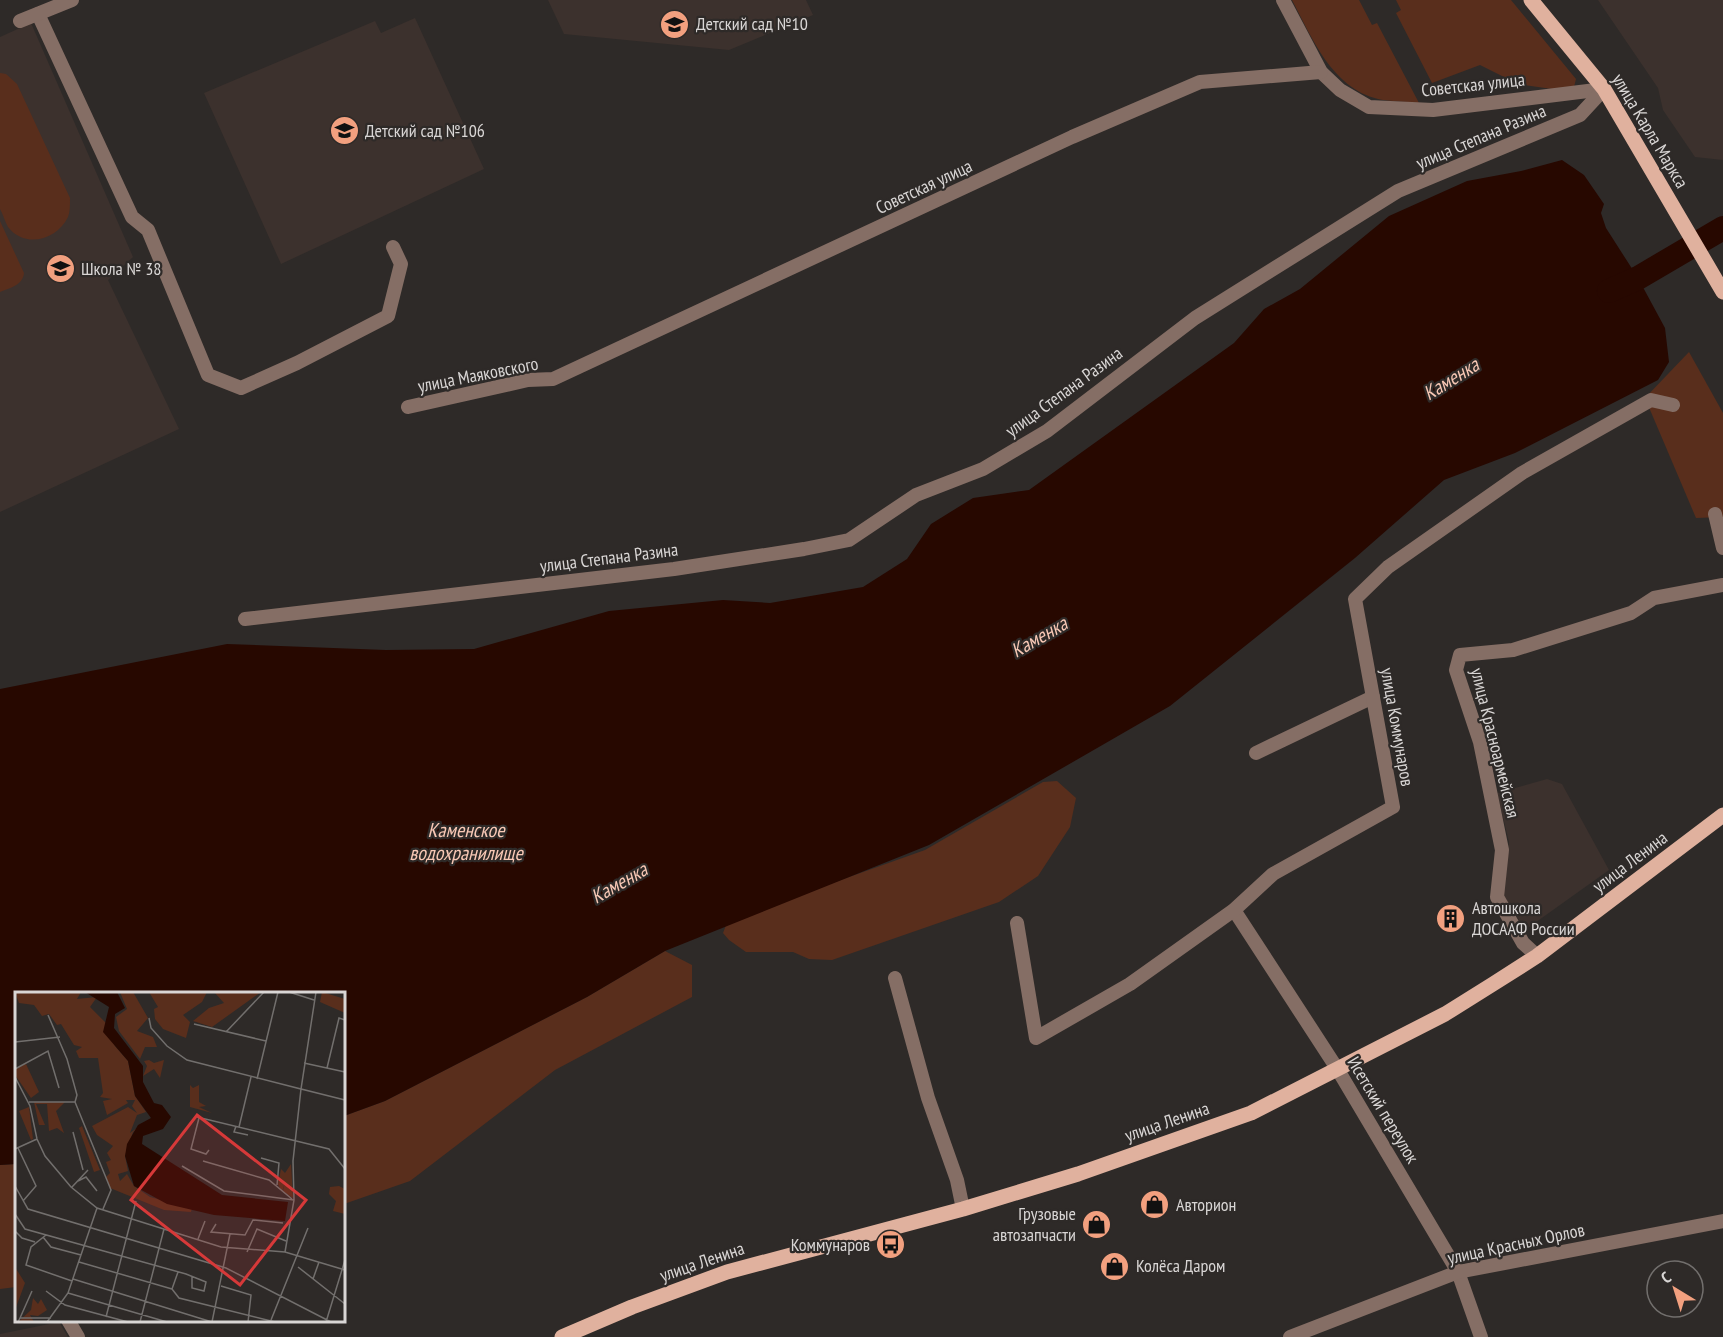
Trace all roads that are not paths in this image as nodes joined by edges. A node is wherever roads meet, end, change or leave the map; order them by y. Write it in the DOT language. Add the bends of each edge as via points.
graph roads {
  1 [pos="72,0"];
  2 [pos="1283,0"];
  3 [pos="1531,0"];
  4 [pos="38,14"];
  5 [pos="20,21"];
  6 [pos="1322,72"];
  7 [pos="1604,89"];
  8 [pos="393,247"];
  9 [pos="1723,292"];
  10 [pos="554,379"];
  11 [pos="1673,405"];
  12 [pos="408,407"];
  13 [pos="1715,514"];
  14 [pos="1723,548"];
  15 [pos="1723,585"];
  16 [pos="244,619"];
  17 [pos="1373,697"];
  18 [pos="1256,753"];
  19 [pos="1723,816"];
  20 [pos="1234,910"];
  21 [pos="1017,923"];
  22 [pos="1536,956"];
  23 [pos="895,978"];
  24 [pos="1338,1070"];
  25 [pos="963,1209"];
  26 [pos="1723,1221"];
  27 [pos="1458,1272"];
  28 [pos="69,1322"];
  29 [pos="78,1337"];
  30 [pos="562,1337"];
  31 [pos="1290,1337"];
  32 [pos="1481,1337"];
  1 -- 4 [label="street"];
  2 -- 6 [label="street, Советская улица"];
  3 -- 7 [label="main road, улица Карла Маркса"];
  4 -- 5 [label="street"];
  4 -- 8 [label="street" via="132,217 148,230 208,375 242,388 388,316 402,264"];
  6 -- 7 [label="street, Советская улица" via="1340,90 1369,107 1433,110"];
  6 -- 10 [label="street, Советская улица" via="1200,81"];
  7 -- 9 [label="main road, улица Карла Маркса"];
  7 -- 16 [label="street, улица Степана Разина" via="1580,116 1398,191 1196,318 1047,431 983,469 916,495 849,540 674,569"];
  10 -- 12 [label="street, улица Маяковского" via="528,380"];
  11 -- 17 [label="street, улица Коммунаров" via="1651,400 1522,473 1388,567 1355,599"];
  13 -- 14 [label="street"];
  15 -- 22 [label="street, улица Красноармейская" via="1654,598 1631,613 1513,650 1460,655 1456,670 1480,742 1502,850 1497,897 1523,943"];
  17 -- 18 [label="street"];
  17 -- 20 [label="street, улица Коммунаров" via="1393,807 1273,874"];
  19 -- 22 [label="main road, улица Ленина"];
  20 -- 21 [label="street, улица Коммунаров" via="1130,984 1036,1038"];
  20 -- 24 [label="street, Исетский переулок"];
  22 -- 24 [label="main road, улица Ленина" via="1445,1014"];
  23 -- 25 [label="street"];
  24 -- 25 [label="main road, улица Ленина" via="1251,1113 1078,1174"];
  24 -- 27 [label="street, Исетский переулок"];
  25 -- 30 [label="main road, улица Ленина" via="727,1272"];
  26 -- 27 [label="street, улица Красных Орлов"];
  27 -- 31 [label="street, улица Красных Орлов"];
  27 -- 32 [label="street, Исетский переулок"];
  28 -- 29 [label="street"];
}
